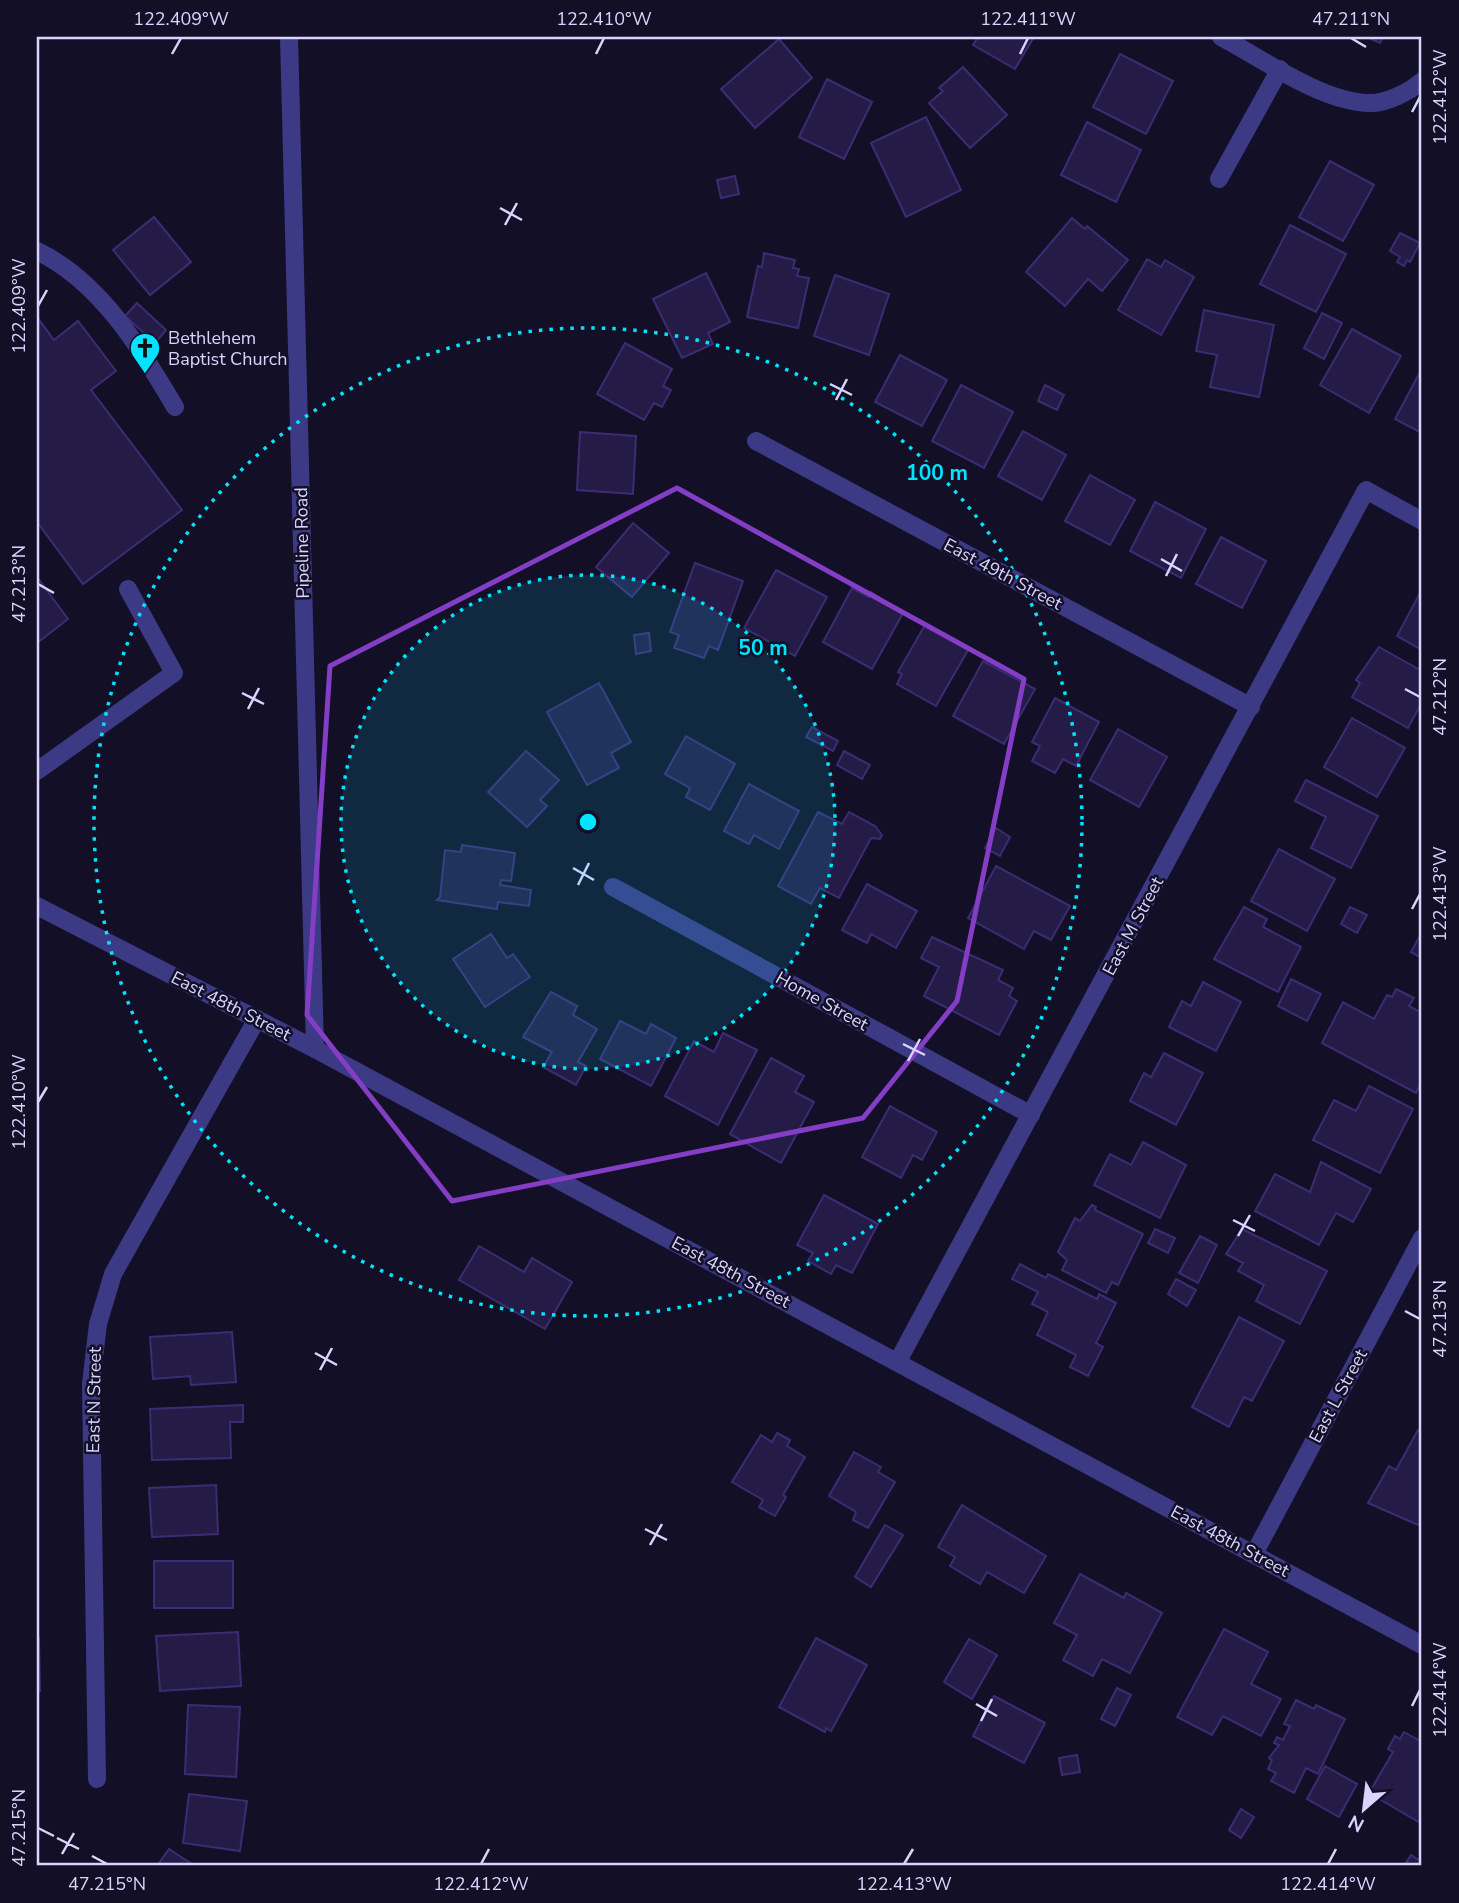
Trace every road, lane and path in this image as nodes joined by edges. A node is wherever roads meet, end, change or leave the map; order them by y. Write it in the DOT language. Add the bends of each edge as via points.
graph roads {
  1 [pos="289,37"];
  2 [pos="1221,37"];
  3 [pos="1280,69"];
  4 [pos="1422,80"];
  5 [pos="1219,179"];
  6 [pos="37,251"];
  7 [pos="175,407"];
  8 [pos="756,441"];
  9 [pos="1422,521"];
  10 [pos="128,590"];
  11 [pos="1251,707"];
  12 [pos="37,771"];
  13 [pos="613,887"];
  14 [pos="37,906"];
  15 [pos="257,1019"];
  16 [pos="316,1049"];
  17 [pos="1031,1115"];
  18 [pos="1422,1238"];
  19 [pos="898,1361"];
  20 [pos="1254,1554"];
  21 [pos="1422,1645"];
  22 [pos="97,1779"];
  1 -- 16 [label="street, Pipeline Road"];
  2 -- 3 [label="street"];
  3 -- 4 [label="street" via="1342,98 1370,104 1394,98"];
  3 -- 5 [label="street"];
  6 -- 7 [label="street" via="56,260 99,297"];
  8 -- 11 [label="street, East 49th Street"];
  9 -- 11 [label="street, East M Street" via="1366,490"];
  10 -- 12 [label="street" via="174,673"];
  11 -- 17 [label="street, East M Street"];
  13 -- 17 [label="street, Home Street"];
  14 -- 15 [label="street, East 48th Street"];
  15 -- 16 [label="street, East 48th Street"];
  15 -- 22 [label="street, East N Street" via="113,1274 98,1324 91,1384"];
  16 -- 19 [label="street, East 48th Street"];
  17 -- 19 [label="street, East M Street"];
  18 -- 20 [label="street, East L Street"];
  19 -- 20 [label="street, East 48th Street"];
  20 -- 21 [label="street, East 48th Street"];
}
